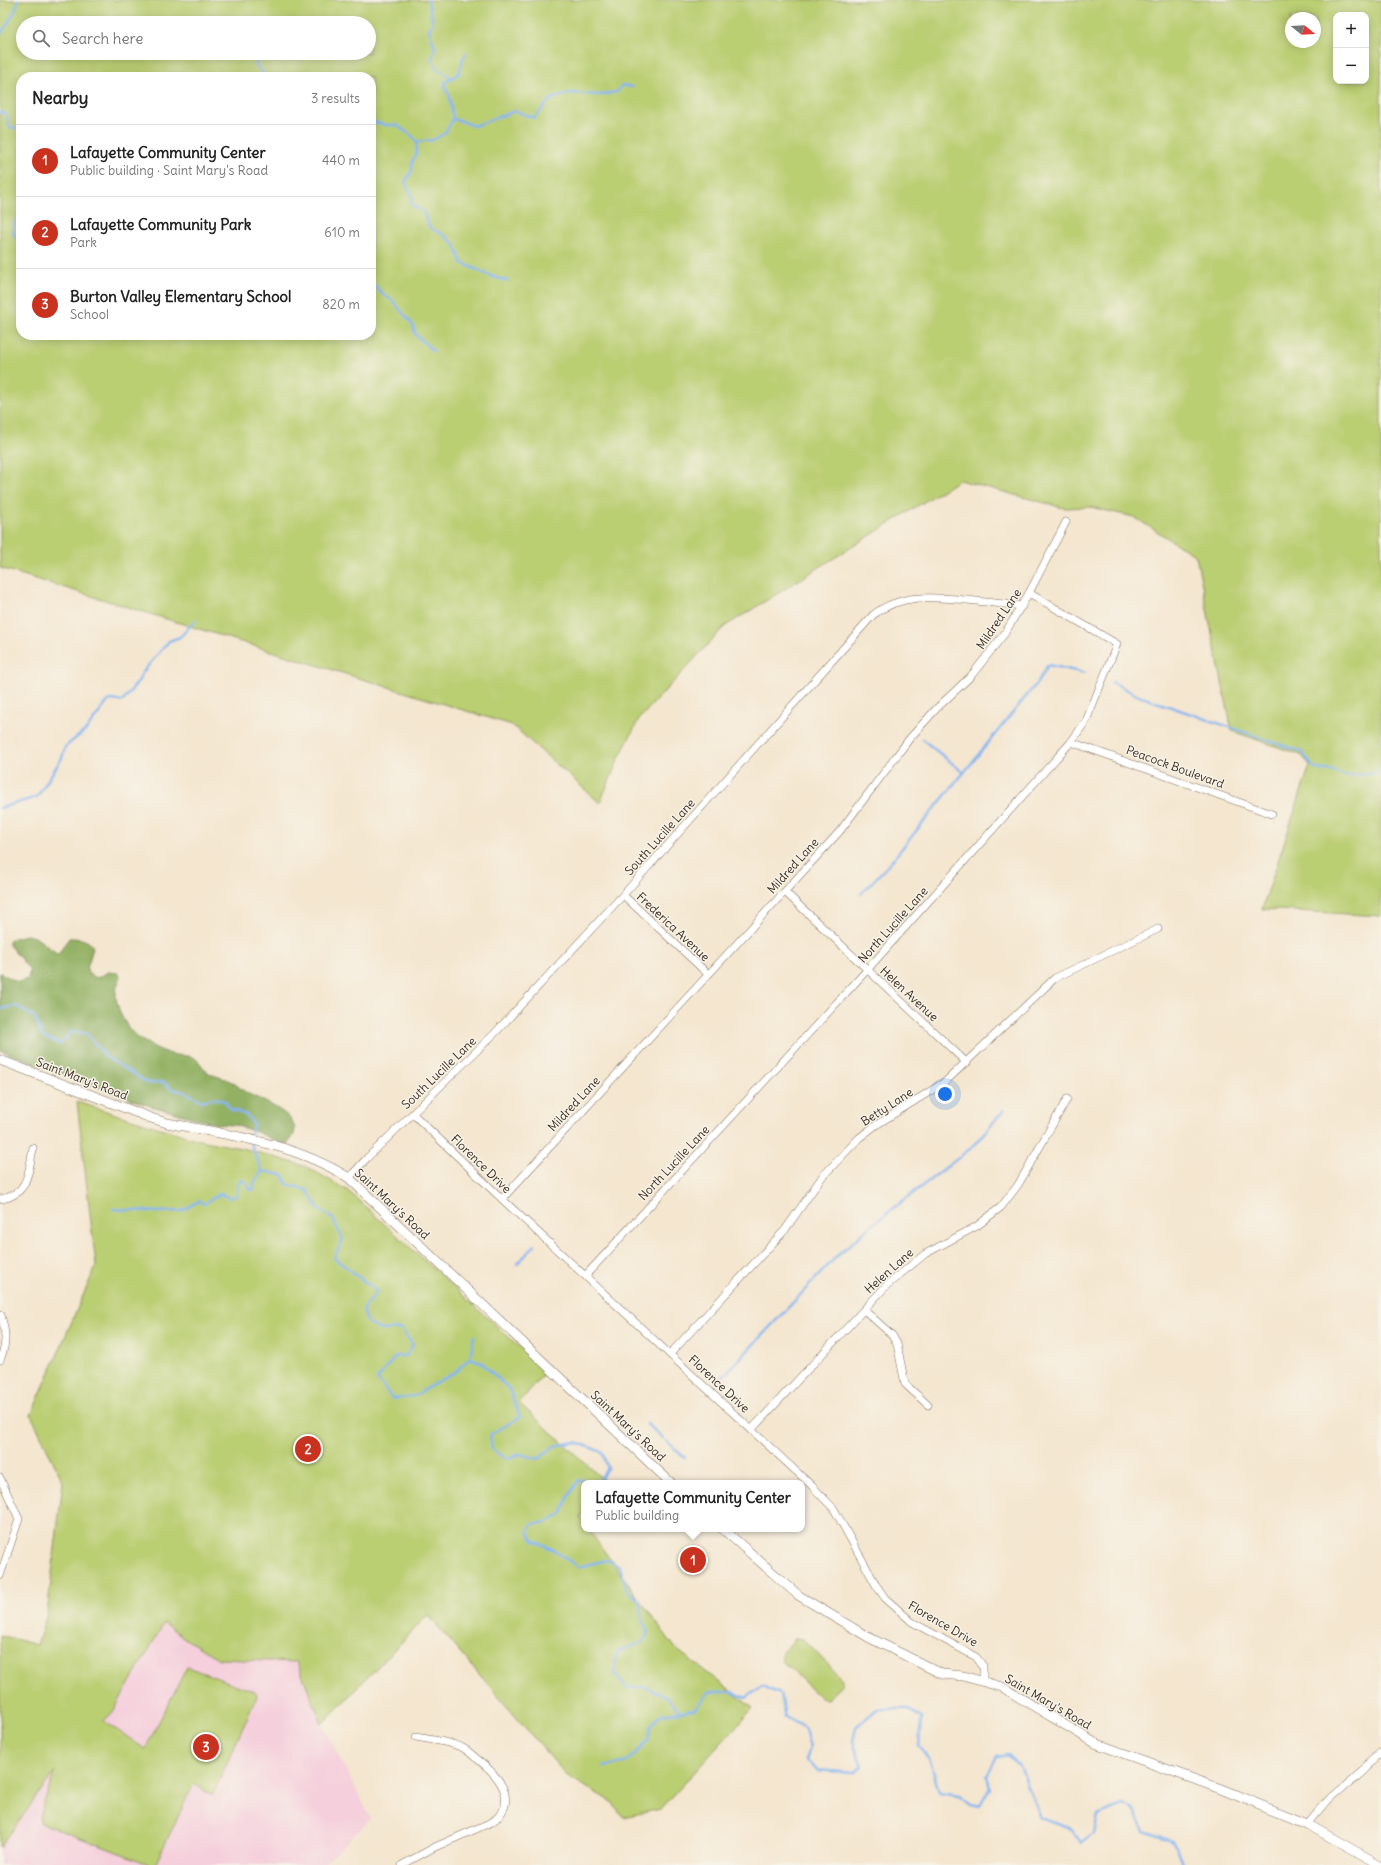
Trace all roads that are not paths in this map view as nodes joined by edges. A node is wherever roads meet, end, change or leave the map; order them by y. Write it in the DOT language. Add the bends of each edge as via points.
graph roads {
  1 [pos="1066,522"];
  2 [pos="1029,593"];
  3 [pos="1022,606"];
  4 [pos="1071,742"];
  5 [pos="1272,814"];
  6 [pos="784,892"];
  7 [pos="622,896"];
  8 [pos="1158,928"];
  9 [pos="867,970"];
  10 [pos="708,974"];
  11 [pos="0,1060"];
  12 [pos="967,1063"];
  13 [pos="1067,1099"];
  14 [pos="413,1114"];
  15 [pos="33,1148"];
  16 [pos="349,1178"];
  17 [pos="0,1199"];
  18 [pos="502,1199"];
  19 [pos="586,1275"];
  20 [pos="864,1310"];
  21 [pos="1,1315"];
  22 [pos="670,1354"];
  23 [pos="0,1360"];
  24 [pos="928,1405"];
  25 [pos="752,1429"];
  26 [pos="0,1478"];
  27 [pos="668,1480"];
  28 [pos="726,1532"];
  29 [pos="0,1576"];
  30 [pos="983,1680"];
  31 [pos="416,1737"];
  32 [pos="1381,1753"];
  33 [pos="1307,1824"];
  34 [pos="402,1865"];
  35 [pos="1380,1865"];
  1 -- 2 [label="street, Mildred Lane"];
  2 -- 3 [label="street, Mildred Lane"];
  2 -- 4 [label="street, North Lucille Lane" via="1117,644 1086,721"];
  3 -- 6 [label="street, Mildred Lane" via="979,667 910,738 840,831"];
  3 -- 7 [label="street, South Lucille Lane" via="926,597 902,600 882,608 858,631"];
  4 -- 5 [label="street, Peacock Boulevard"];
  4 -- 9 [label="street, North Lucille Lane"];
  6 -- 9 [label="street, Helen Avenue"];
  6 -- 10 [label="street, Mildred Lane"];
  7 -- 10 [label="street, Frederica Avenue"];
  7 -- 14 [label="street, South Lucille Lane" via="495,1033"];
  8 -- 12 [label="street, Betty Lane" via="1055,978"];
  9 -- 12 [label="street, Helen Avenue"];
  9 -- 19 [label="street, North Lucille Lane"];
  10 -- 18 [label="street, Mildred Lane"];
  11 -- 16 [label="street, Saint Mary's Road" via="167,1123 267,1142 316,1160"];
  12 -- 22 [label="street, Betty Lane" via="936,1089 868,1131 840,1156 822,1176 784,1230"];
  13 -- 20 [label="street, Helen Lane" via="1018,1185 1001,1208 977,1226 914,1261"];
  14 -- 16 [label="street, South Lucille Lane"];
  14 -- 18 [label="street, Florence Drive"];
  15 -- 17 [label="street" via="25,1181 19,1192 10,1198"];
  16 -- 27 [label="street, Saint Mary's Road"];
  18 -- 19 [label="street, Florence Drive"];
  19 -- 22 [label="street, Florence Drive"];
  20 -- 24 [label="street" via="892,1335 897,1344 905,1384"];
  20 -- 25 [label="street, Helen Lane"];
  21 -- 23 [label="street" via="6,1333"];
  22 -- 25 [label="street, Florence Drive"];
  25 -- 30 [label="street, Florence Drive" via="834,1509 885,1598 912,1622 976,1657 983,1666"];
  26 -- 29 [label="street" via="19,1519"];
  28 -- 30 [label="street, Saint Mary's Road" via="798,1595 856,1630 942,1674"];
  30 -- 33 [label="street, Saint Mary's Road" via="1014,1693 1096,1744 1221,1789"];
  31 -- 34 [label="street" via="462,1747 492,1770 504,1788 505,1799 497,1818 492,1822"];
  32 -- 33 [label="street" via="1329,1798"];
  33 -- 35 [label="street, Saint Mary's Road"];
}
